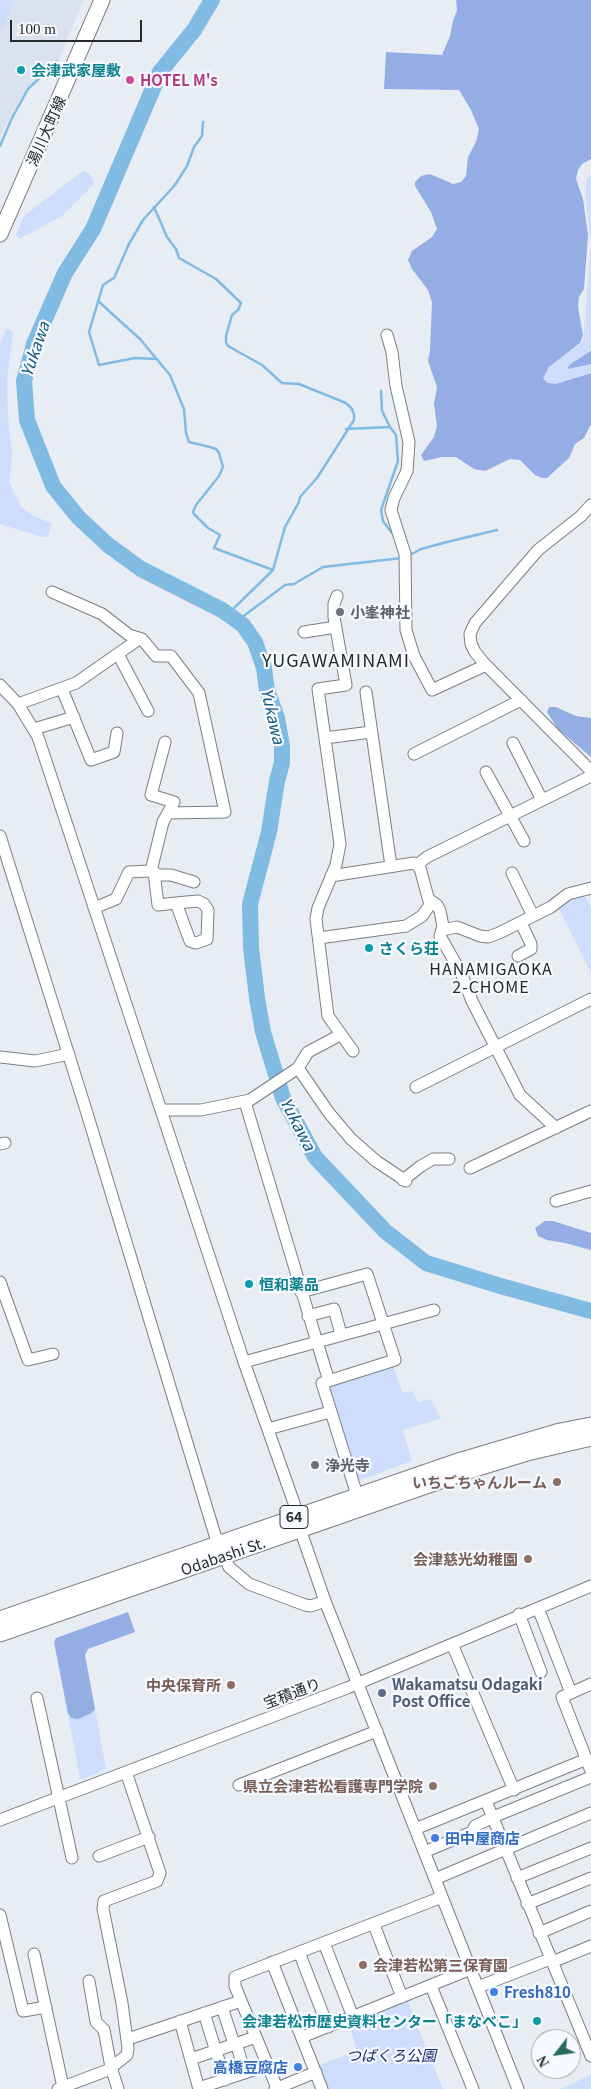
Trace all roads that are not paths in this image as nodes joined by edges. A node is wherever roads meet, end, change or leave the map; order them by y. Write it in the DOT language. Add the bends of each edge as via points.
graph roads {
  1 [pos="102,0"];
  2 [pos="0,234"];
  3 [pos="386,335"];
  4 [pos="591,506"];
  5 [pos="52,592"];
  6 [pos="337,596"];
  7 [pos="336,627"];
  8 [pos="304,632"];
  9 [pos="139,639"];
  10 [pos="118,654"];
  11 [pos="486,665"];
  12 [pos="0,685"];
  13 [pos="62,689"];
  14 [pos="366,692"];
  15 [pos="521,700"];
  16 [pos="18,704"];
  17 [pos="148,711"];
  18 [pos="74,717"];
  19 [pos="34,729"];
  20 [pos="371,732"];
  21 [pos="117,733"];
  22 [pos="325,738"];
  23 [pos="165,742"];
  24 [pos="514,743"];
  25 [pos="414,754"];
  26 [pos="591,771"];
  27 [pos="486,772"];
  28 [pos="591,776"];
  29 [pos="542,800"];
  30 [pos="168,813"];
  31 [pos="510,816"];
  32 [pos="0,836"];
  33 [pos="524,841"];
  34 [pos="417,865"];
  35 [pos="391,866"];
  36 [pos="152,872"];
  37 [pos="512,873"];
  38 [pos="331,876"];
  39 [pos="194,882"];
  40 [pos="591,888"];
  41 [pos="430,900"];
  42 [pos="176,903"];
  43 [pos="94,908"];
  44 [pos="533,916"];
  45 [pos="521,923"];
  46 [pos="442,930"];
  47 [pos="319,938"];
  48 [pos="518,956"];
  49 [pos="591,999"];
  50 [pos="340,1035"];
  51 [pos="495,1046"];
  52 [pos="352,1051"];
  53 [pos="69,1054"];
  54 [pos="0,1057"];
  55 [pos="298,1068"];
  56 [pos="416,1087"];
  57 [pos="248,1101"];
  58 [pos="161,1110"];
  59 [pos="591,1111"];
  60 [pos="556,1128"];
  61 [pos="449,1158"];
  62 [pos="470,1168"];
  63 [pos="591,1191"];
  64 [pos="556,1201"];
  65 [pos="0,1282"];
  66 [pos="302,1292"];
  67 [pos="434,1310"];
  68 [pos="308,1316"];
  69 [pos="383,1324"];
  70 [pos="342,1334"];
  71 [pos="316,1342"];
  72 [pos="53,1354"];
  73 [pos="244,1362"];
  74 [pos="329,1381"];
  75 [pos="330,1412"];
  76 [pos="591,1425"];
  77 [pos="268,1429"];
  78 [pos="591,1438"];
  79 [pos="357,1495"];
  80 [pos="298,1522"];
  81 [pos="221,1550"];
  82 [pos="591,1586"];
  83 [pos="325,1601"];
  84 [pos="538,1608"];
  85 [pos="519,1614"];
  86 [pos="0,1619"];
  87 [pos="0,1634"];
  88 [pos="452,1644"];
  89 [pos="542,1672"];
  90 [pos="358,1683"];
  91 [pos="591,1684"];
  92 [pos="571,1693"];
  93 [pos="37,1698"];
  94 [pos="377,1731"];
  95 [pos="586,1759"];
  96 [pos="591,1770"];
  97 [pos="126,1772"];
  98 [pos="591,1777"];
  99 [pos="239,1785"];
  100 [pos="514,1790"];
  101 [pos="59,1797"];
  102 [pos="486,1801"];
  103 [pos="591,1813"];
  104 [pos="492,1818"];
  105 [pos="0,1820"];
  106 [pos="415,1829"];
  107 [pos="148,1837"];
  108 [pos="591,1848"];
  109 [pos="504,1849"];
  110 [pos="424,1852"];
  111 [pos="99,1856"];
  112 [pos="72,1858"];
  113 [pos="517,1878"];
  114 [pos="591,1878"];
  115 [pos="435,1879"];
  116 [pos="442,1898"];
  117 [pos="527,1904"];
  118 [pos="591,1912"];
  119 [pos="0,1915"];
  120 [pos="374,1925"];
  121 [pos="539,1933"];
  122 [pos="324,1943"];
  123 [pos="591,1946"];
  124 [pos="299,1952"];
  125 [pos="34,1954"];
  126 [pos="551,1960"];
  127 [pos="272,1962"];
  128 [pos="471,1970"];
  129 [pos="89,1981"];
  130 [pos="431,1986"];
  131 [pos="478,1988"];
  132 [pos="402,1997"];
  133 [pos="241,2001"];
  134 [pos="46,2007"];
  135 [pos="222,2007"];
  136 [pos="204,2013"];
  137 [pos="354,2017"];
  138 [pos="180,2021"];
  139 [pos="328,2027"];
  140 [pos="256,2037"];
  141 [pos="302,2037"];
  142 [pos="128,2040"];
  143 [pos="235,2044"];
  144 [pos="216,2050"];
  145 [pos="591,2056"];
  146 [pos="191,2058"];
  147 [pos="268,2066"];
  148 [pos="111,2067"];
  149 [pos="316,2072"];
  150 [pos="245,2073"];
  151 [pos="225,2080"];
  152 [pos="61,2088"];
  153 [pos="199,2088"];
  154 [pos="118,2089"];
  155 [pos="276,2089"];
  156 [pos="322,2089"];
  157 [pos="473,2089"];
  158 [pos="518,2089"];
  1 -- 2 [label="main road, 湯川大町線"];
  3 -- 11 [label="street" via="409,442 407,471 391,510 405,554 406,630 411,648 432,690"];
  4 -- 11 [label="street" via="538,550 475,623 470,634 471,644"];
  5 -- 9 [label="street" via="102,614"];
  6 -- 7 [label="street" via="334,604"];
  7 -- 8 [label="street"];
  7 -- 22 [label="street" via="346,685 318,689"];
  9 -- 10 [label="street"];
  9 -- 30 [label="street" via="156,656 171,656 199,693 225,812"];
  10 -- 13 [label="street"];
  10 -- 17 [label="street"];
  11 -- 15 [label="street"];
  12 -- 16 [label="street"];
  13 -- 16 [label="street"];
  13 -- 18 [label="street"];
  14 -- 20 [label="street"];
  15 -- 25 [label="street"];
  15 -- 26 [label="street"];
  16 -- 19 [label="street"];
  18 -- 19 [label="street"];
  18 -- 21 [label="street" via="91,760 114,752"];
  19 -- 43 [label="street"];
  20 -- 22 [label="street"];
  20 -- 35 [label="street"];
  22 -- 38 [label="street" via="340,844"];
  23 -- 30 [label="street" via="151,795 174,802"];
  24 -- 29 [label="street"];
  27 -- 31 [label="street"];
  28 -- 29 [label="street"];
  29 -- 31 [label="street"];
  30 -- 36 [label="street"];
  31 -- 33 [label="street"];
  31 -- 34 [label="street"];
  32 -- 53 [label="street"];
  34 -- 35 [label="street"];
  34 -- 41 [label="street"];
  35 -- 38 [label="street"];
  36 -- 39 [label="street"];
  36 -- 42 [label="street" via="158,906"];
  36 -- 43 [label="street" via="129,872 116,899"];
  37 -- 44 [label="street"];
  38 -- 47 [label="street" via="318,908"];
  40 -- 44 [label="street" via="568,894"];
  41 -- 46 [label="street" via="440,911"];
  41 -- 47 [label="street" via="422,916 406,926"];
  43 -- 58 [label="street"];
  44 -- 45 [label="street"];
  45 -- 46 [label="street" via="488,937 457,927"];
  45 -- 48 [label="street" via="532,944"];
  46 -- 51 [label="street" via="440,936"];
  47 -- 50 [label="street" via="328,1016"];
  49 -- 51 [label="street"];
  50 -- 52 [label="street"];
  50 -- 55 [label="street" via="308,1052"];
  51 -- 56 [label="street"];
  51 -- 60 [label="street" via="522,1098"];
  53 -- 54 [label="street" via="35,1061"];
  53 -- 81 [label="street"];
  55 -- 57 [label="street"];
  55 -- 61 [label="street" via="351,1139 404,1181 433,1159"];
  57 -- 58 [label="street" via="200,1110"];
  57 -- 66 [label="street"];
  58 -- 73 [label="street"];
  59 -- 60 [label="street"];
  60 -- 62 [label="street"];
  63 -- 64 [label="street"];
  65 -- 72 [label="street" via="28,1360"];
  66 -- 68 [label="street"];
  66 -- 69 [label="street" via="367,1274"];
  67 -- 69 [label="street"];
  68 -- 70 [label="street" via="334,1310"];
  68 -- 71 [label="street"];
  69 -- 70 [label="street"];
  69 -- 74 [label="street" via="395,1360"];
  70 -- 71 [label="street"];
  71 -- 73 [label="street"];
  71 -- 74 [label="street"];
  73 -- 77 [label="street"];
  74 -- 75 [label="street" via="322,1386"];
  75 -- 77 [label="street"];
  75 -- 79 [label="street"];
  76 -- 79 [label="main road, Odabashi St. / 64" via="512,1444"];
  77 -- 80 [label="street"];
  78 -- 80 [label="main road, Odabashi St. / 64" via="526,1452"];
  79 -- 80 [label="main road, Odabashi St. / 64"];
  80 -- 81 [label="main road, Odabashi St. / 64"];
  80 -- 83 [label="street"];
  81 -- 83 [label="street" via="229,1567 249,1584 305,1605"];
  81 -- 86 [label="main road, Odabashi St. / 64"];
  81 -- 87 [label="main road, Odabashi St. / 64"];
  82 -- 84 [label="street, 宝積通り"];
  83 -- 90 [label="street"];
  84 -- 85 [label="street, 宝積通り"];
  84 -- 92 [label="street"];
  85 -- 88 [label="street, 宝積通り"];
  85 -- 89 [label="street"];
  88 -- 90 [label="street, 宝積通り"];
  88 -- 100 [label="street"];
  90 -- 94 [label="street"];
  90 -- 97 [label="street, 宝積通り"];
  91 -- 92 [label="street"];
  92 -- 95 [label="street" via="562,1697"];
  93 -- 101 [label="street"];
  94 -- 99 [label="street"];
  94 -- 106 [label="street"];
  95 -- 96 [label="street"];
  95 -- 100 [label="street"];
  97 -- 101 [label="street, 宝積通り"];
  97 -- 107 [label="street"];
  98 -- 104 [label="street"];
  100 -- 102 [label="street"];
  101 -- 105 [label="street, 宝積通り"];
  101 -- 112 [label="street"];
  102 -- 104 [label="street"];
  102 -- 106 [label="street"];
  103 -- 109 [label="street"];
  104 -- 109 [label="street"];
  104 -- 110 [label="street" via="476,1826 472,1832"];
  106 -- 110 [label="street"];
  107 -- 111 [label="street"];
  107 -- 142 [label="street" via="160,1873 157,1881 104,1901 103,1909"];
  108 -- 113 [label="street"];
  109 -- 113 [label="street"];
  109 -- 115 [label="street"];
  110 -- 115 [label="street"];
  113 -- 117 [label="street"];
  114 -- 117 [label="street"];
  115 -- 116 [label="street"];
  116 -- 120 [label="street"];
  116 -- 128 [label="street"];
  117 -- 121 [label="street"];
  118 -- 121 [label="street"];
  119 -- 134 [label="street" via="23,2011"];
  120 -- 122 [label="street"];
  120 -- 132 [label="street"];
  121 -- 126 [label="street"];
  122 -- 124 [label="street"];
  122 -- 137 [label="street"];
  123 -- 126 [label="street"];
  124 -- 127 [label="street"];
  124 -- 139 [label="street"];
  125 -- 134 [label="street"];
  126 -- 131 [label="street"];
  126 -- 145 [label="street"];
  127 -- 133 [label="street" via="235,1977"];
  127 -- 141 [label="street"];
  128 -- 130 [label="street"];
  128 -- 131 [label="street"];
  129 -- 148 [label="street" via="96,2022 104,2030"];
  130 -- 132 [label="street"];
  130 -- 157 [label="street"];
  131 -- 158 [label="street"];
  132 -- 137 [label="street"];
  133 -- 135 [label="street"];
  133 -- 140 [label="street"];
  134 -- 152 [label="street"];
  135 -- 136 [label="street"];
  135 -- 143 [label="street"];
  136 -- 138 [label="street"];
  136 -- 144 [label="street"];
  137 -- 139 [label="street"];
  138 -- 142 [label="street"];
  138 -- 146 [label="street"];
  139 -- 141 [label="street"];
  140 -- 143 [label="street"];
  140 -- 147 [label="street"];
  141 -- 149 [label="street"];
  142 -- 148 [label="street" via="127,2055"];
  143 -- 144 [label="street"];
  143 -- 150 [label="street"];
  144 -- 146 [label="street"];
  144 -- 151 [label="street"];
  146 -- 153 [label="street"];
  147 -- 150 [label="street"];
  147 -- 155 [label="street"];
  148 -- 152 [label="street"];
  148 -- 154 [label="street"];
  149 -- 155 [label="street"];
  149 -- 156 [label="street"];
  150 -- 151 [label="street"];
  151 -- 153 [label="street"];
}
